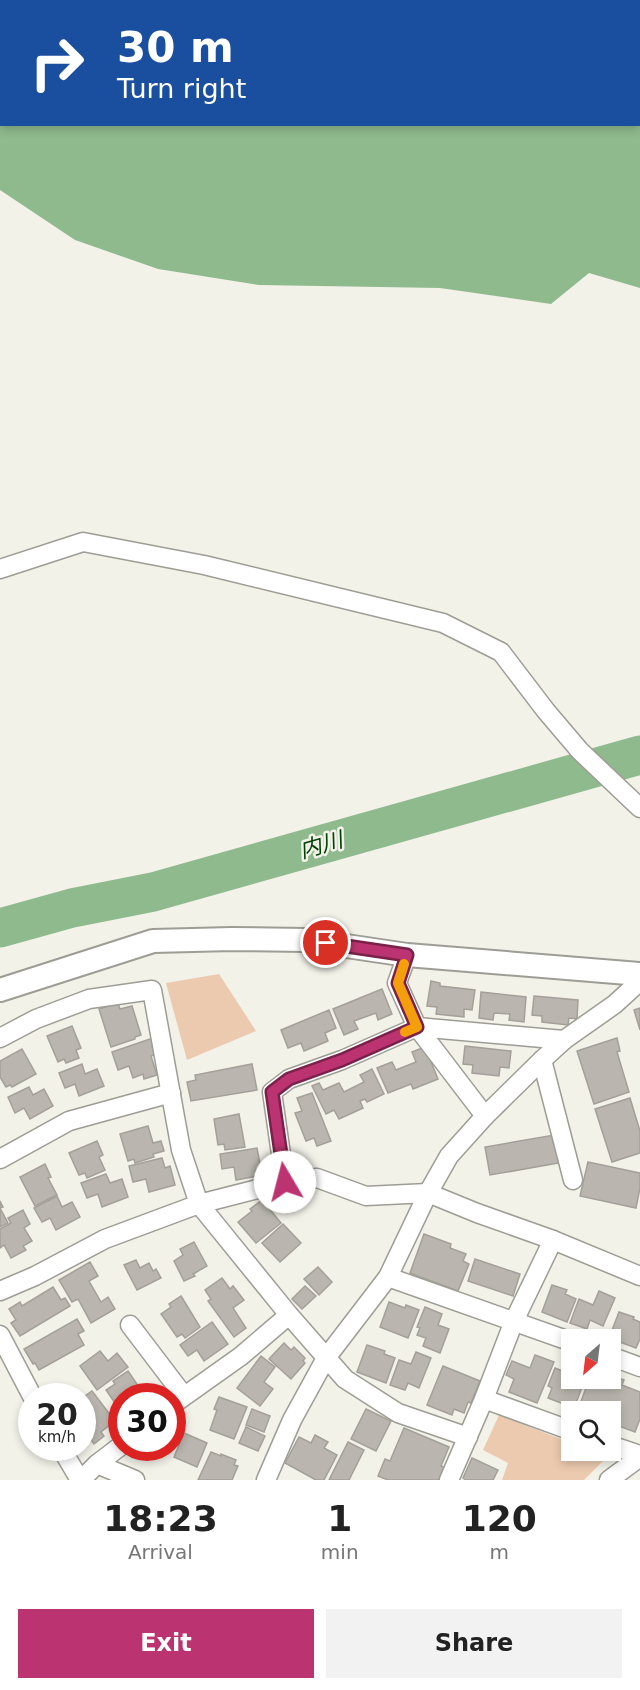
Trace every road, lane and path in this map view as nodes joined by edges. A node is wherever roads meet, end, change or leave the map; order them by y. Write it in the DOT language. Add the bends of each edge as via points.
graph roads {
  1 [pos="0,569"];
  2 [pos="640,808"];
  3 [pos="407,955"];
  4 [pos="640,974"];
  5 [pos="640,981"];
  6 [pos="0,990"];
  7 [pos="417,1027"];
  8 [pos="0,1038"];
  9 [pos="564,1040"];
  10 [pos="542,1060"];
  11 [pos="171,1093"];
  12 [pos="485,1116"];
  13 [pos="0,1159"];
  14 [pos="573,1180"];
  15 [pos="285,1182"];
  16 [pos="428,1193"];
  17 [pos="199,1204"];
  18 [pos="553,1240"];
  19 [pos="640,1276"];
  20 [pos="388,1277"];
  21 [pos="0,1291"];
  22 [pos="289,1315"];
  23 [pos="514,1321"];
  24 [pos="130,1325"];
  25 [pos="0,1335"];
  26 [pos="561,1338"];
  27 [pos="326,1358"];
  28 [pos="621,1360"];
  29 [pos="640,1367"];
  30 [pos="25,1383"];
  31 [pos="167,1383"];
  32 [pos="186,1395"];
  33 [pos="484,1399"];
  34 [pos="561,1427"];
  35 [pos="468,1437"];
  36 [pos="621,1449"];
  37 [pos="108,1456"];
  38 [pos="640,1456"];
  39 [pos="69,1461"];
  40 [pos="98,1464"];
  41 [pos="80,1480"];
  42 [pos="135,1480"];
  43 [pos="266,1480"];
  44 [pos="449,1480"];
  45 [pos="609,1480"];
  1 -- 2 [label="street" via="84,543 204,565 443,622 501,652 580,751"];
  3 -- 4 [label="street"];
  3 -- 6 [label="street" via="306,940 153,940"];
  3 -- 7 [label="street" via="398,983"];
  5 -- 9 [label="street"];
  7 -- 9 [label="street"];
  7 -- 12 [label="street"];
  7 -- 15 [label="street" via="289,1079 272,1092"];
  8 -- 11 [label="street" via="89,999 152,990"];
  9 -- 10 [label="street"];
  10 -- 12 [label="street"];
  10 -- 14 [label="street"];
  11 -- 13 [label="street" via="69,1121"];
  11 -- 17 [label="street" via="182,1150"];
  12 -- 16 [label="street" via="449,1156"];
  15 -- 16 [label="street" via="317,1178 366,1196"];
  15 -- 17 [label="street"];
  16 -- 18 [label="street"];
  16 -- 20 [label="street"];
  17 -- 21 [label="street" via="105,1239"];
  17 -- 22 [label="street"];
  18 -- 19 [label="street"];
  18 -- 23 [label="street"];
  20 -- 23 [label="street"];
  20 -- 27 [label="street"];
  22 -- 27 [label="street"];
  22 -- 32 [label="street"];
  23 -- 26 [label="street"];
  23 -- 33 [label="street"];
  24 -- 31 [label="street"];
  25 -- 30 [label="street"];
  27 -- 35 [label="street" via="345,1379 398,1413"];
  27 -- 43 [label="street" via="292,1420"];
  28 -- 29 [label="street"];
  33 -- 34 [label="street"];
  33 -- 35 [label="street"];
  35 -- 44 [label="street"];
  36 -- 38 [label="street"];
  37 -- 40 [label="street"];
  38 -- 45 [label="street"];
  39 -- 41 [label="street"];
  40 -- 41 [label="street"];
  40 -- 42 [label="street"];
}
